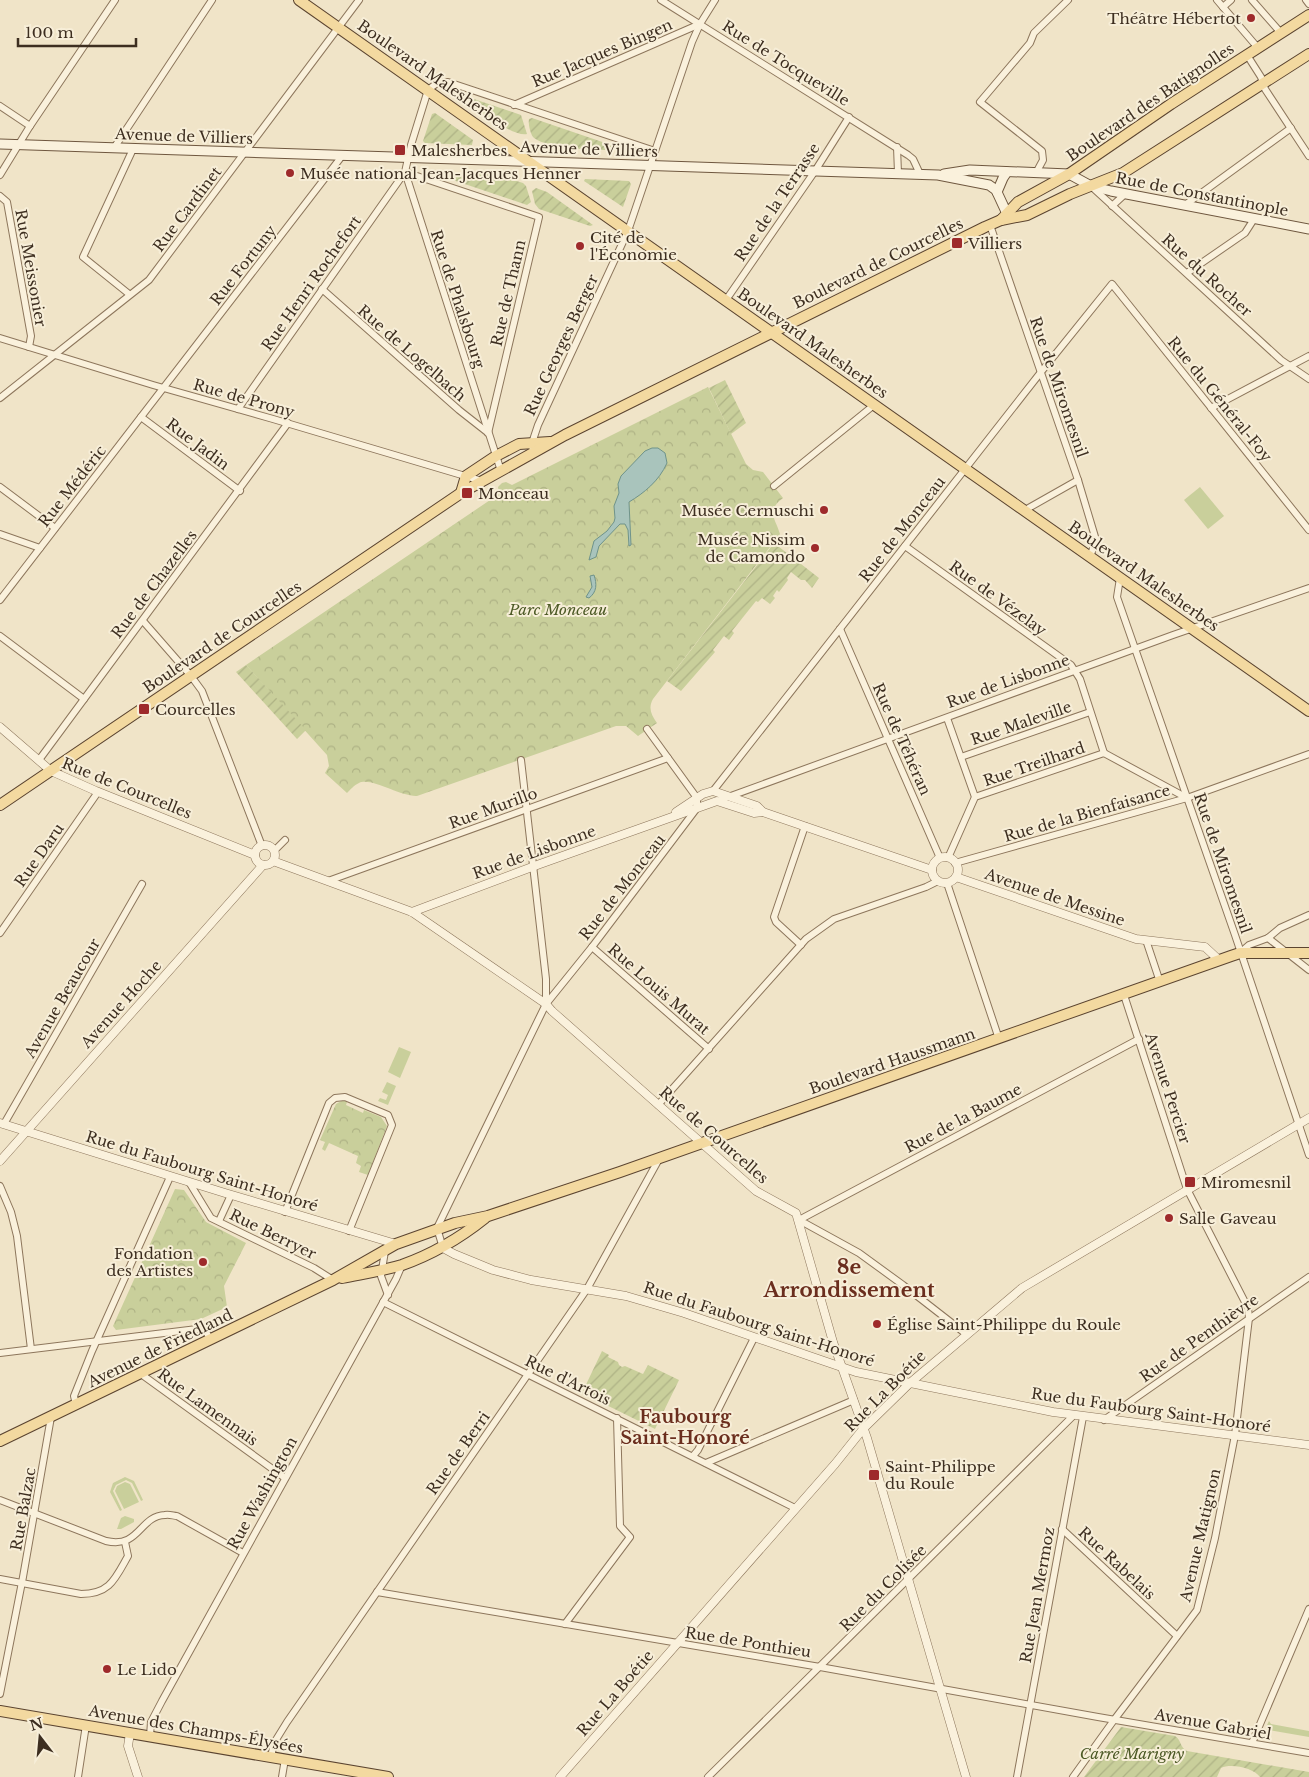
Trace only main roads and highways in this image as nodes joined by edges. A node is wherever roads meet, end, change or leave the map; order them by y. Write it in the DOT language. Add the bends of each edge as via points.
graph roads {
  1 [pos="299,0"];
  2 [pos="1309,15"];
  3 [pos="1309,54"];
  4 [pos="0,144"];
  5 [pos="528,161"];
  6 [pos="1007,172"];
  7 [pos="1069,174"];
  8 [pos="938,175"];
  9 [pos="1091,186"];
  10 [pos="997,192"];
  11 [pos="1006,217"];
  12 [pos="1309,229"];
  13 [pos="770,333"];
  14 [pos="554,441"];
  15 [pos="460,493"];
  16 [pos="1309,711"];
  17 [pos="0,805"];
  18 [pos="1309,953"];
  19 [pos="488,1216"];
  20 [pos="386,1249"];
  21 [pos="381,1270"];
  22 [pos="333,1280"];
  23 [pos="0,1441"];
  24 [pos="0,1710"];
  25 [pos="374,1776"];
  26 [pos="388,1777"];
  1 -- 5 [label="main road, Boulevard Malesherbes"];
  2 -- 7 [label="main road, Boulevard des Batignolles"];
  3 -- 9 [label="main road" via="1123,173"];
  4 -- 5 [label="main road, Avenue de Villiers"];
  5 -- 8 [label="main road, Avenue de Villiers"];
  5 -- 13 [label="main road, Boulevard Malesherbes"];
  6 -- 7 [label="main road, Avenue de Villiers"];
  6 -- 8 [label="main road, Avenue de Villiers" via="970,170"];
  6 -- 10 [label="main road"];
  7 -- 9 [label="main road, Rue de Constantinople"];
  7 -- 11 [label="main road, Boulevard de Courcelles" via="1018,202"];
  8 -- 10 [label="main road, Avenue de Villiers" via="985,183"];
  9 -- 11 [label="main road, Boulevard de Courcelles" via="1027,215"];
  9 -- 12 [label="main road, Rue de Constantinople"];
  10 -- 11 [label="main road"];
  11 -- 13 [label="main road, Boulevard de Courcelles"];
  13 -- 14 [label="main road, Boulevard de Courcelles"];
  13 -- 16 [label="main road, Boulevard Malesherbes"];
  14 -- 15 [label="main road, Boulevard de Courcelles"];
  14 -- 15 [label="main road" via="519,444 496,456 466,476"];
  15 -- 17 [label="main road, Boulevard de Courcelles"];
  18 -- 19 [label="main road, Boulevard Haussmann" via="1240,953"];
  19 -- 20 [label="main road, Boulevard Haussmann" via="437,1228"];
  19 -- 21 [label="main road, Boulevard Haussmann" via="443,1248"];
  20 -- 22 [label="main road, Avenue de Friedland"];
  21 -- 22 [label="main road, Avenue de Friedland"];
  22 -- 23 [label="main road, Avenue de Friedland"];
  24 -- 25 [label="main road, Avenue des Champs-Élysées"];
  25 -- 26 [label="main road, Avenue des Champs-Élysées"];
}
